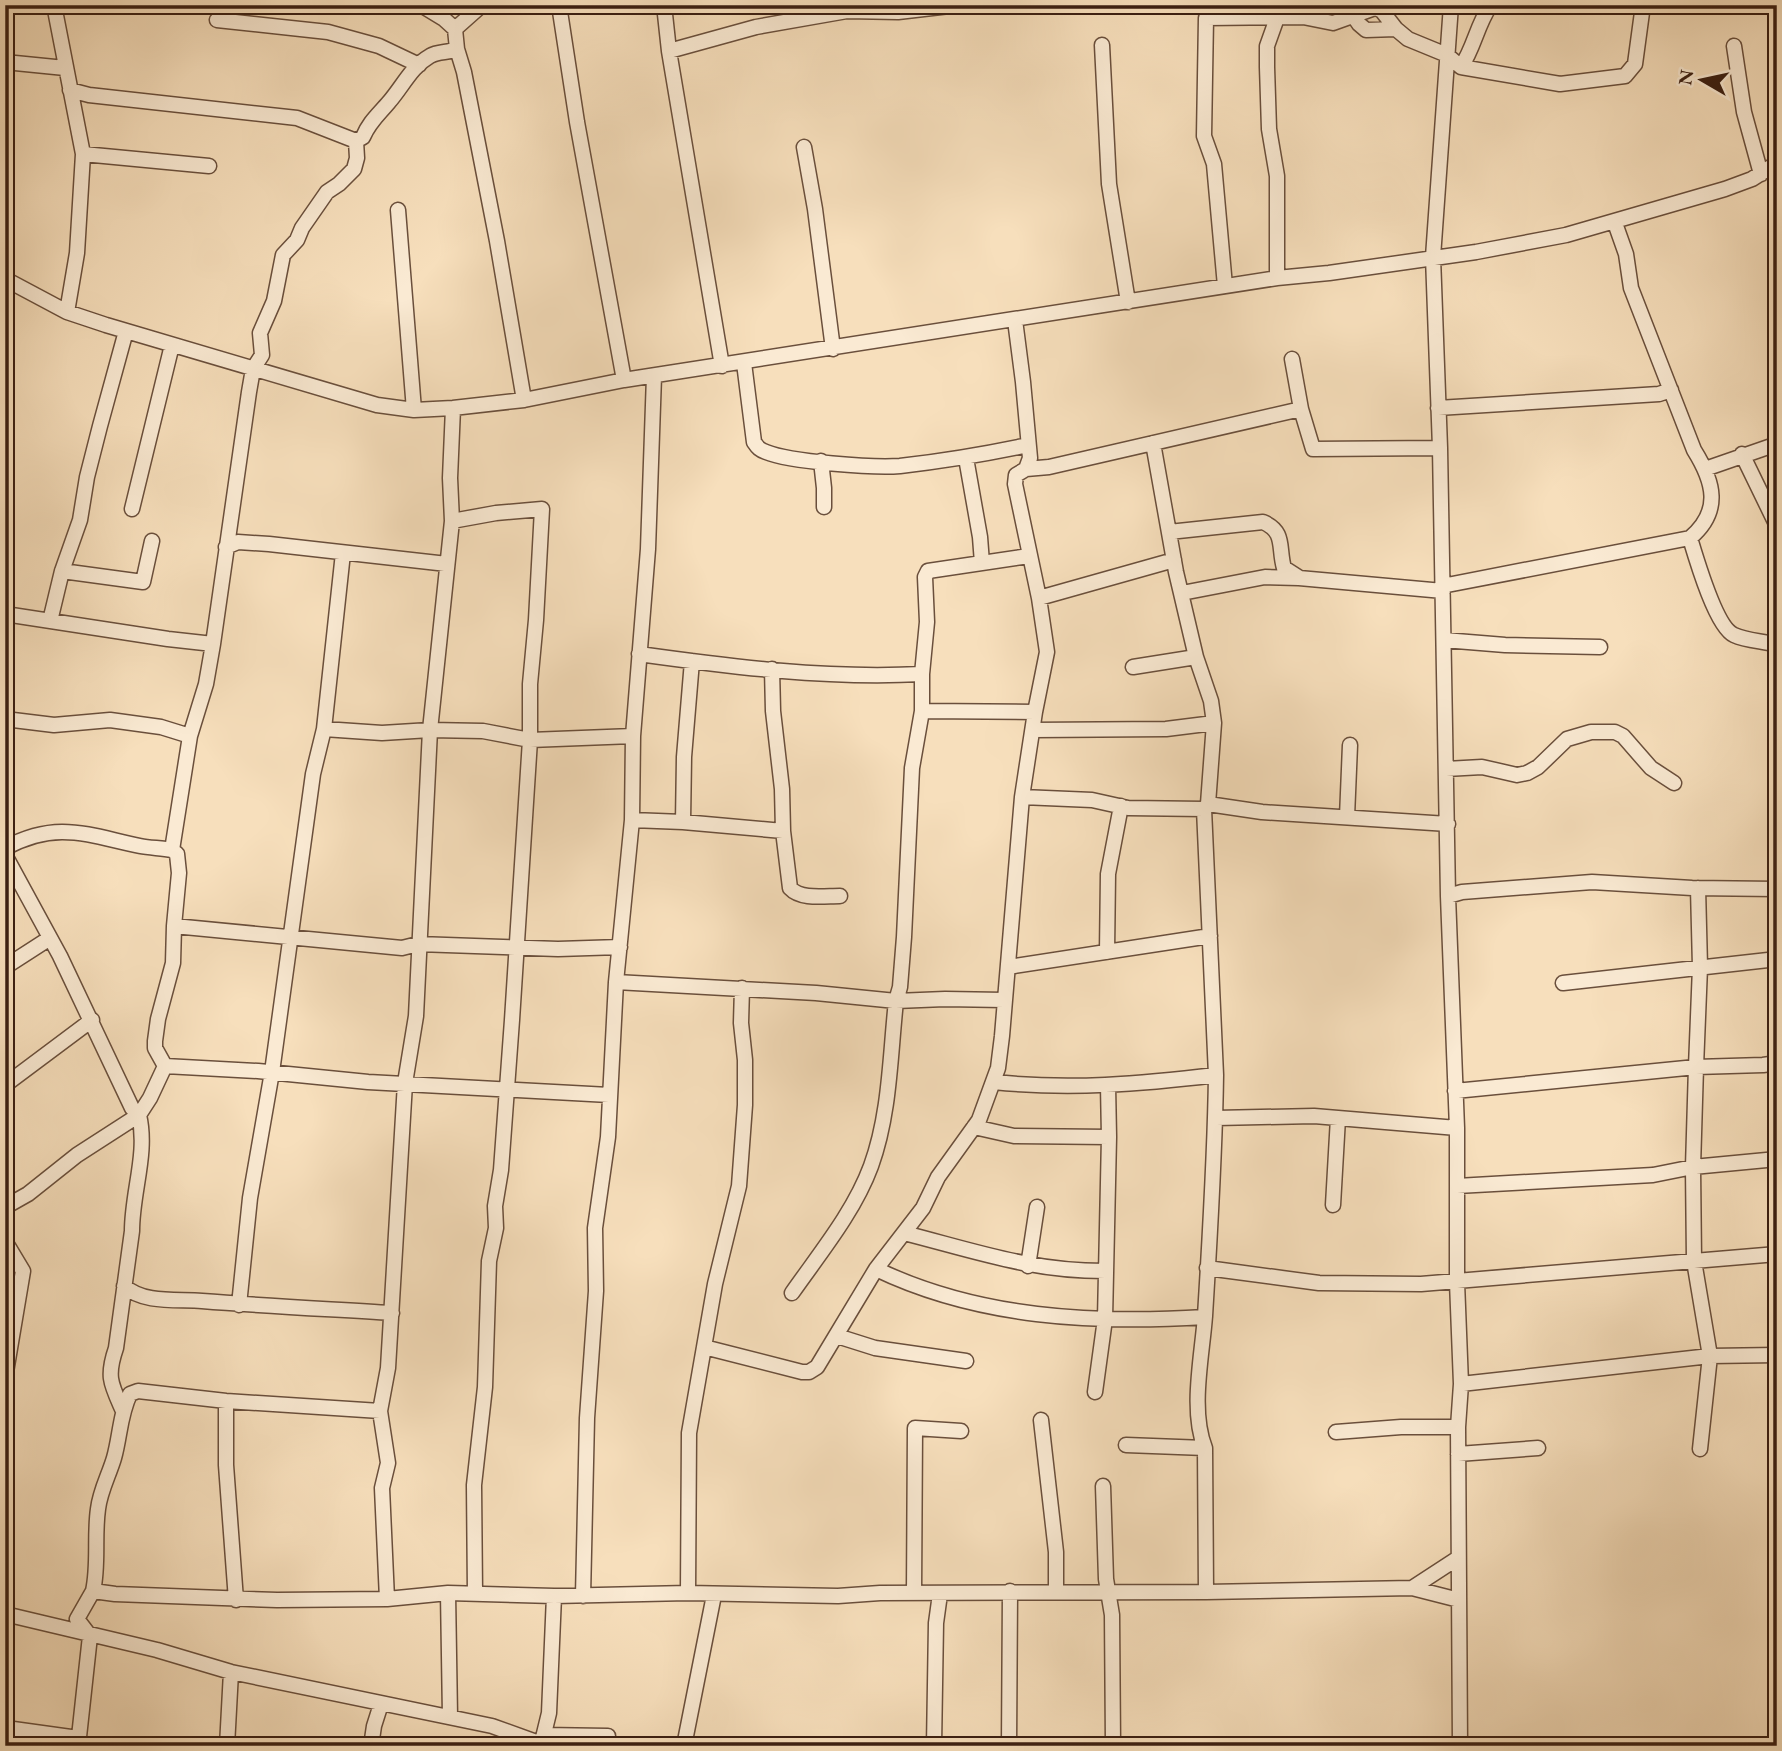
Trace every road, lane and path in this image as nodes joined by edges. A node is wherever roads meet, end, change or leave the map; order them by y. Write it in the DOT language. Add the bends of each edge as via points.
graph roads {
  1 [pos="54,5"];
  2 [pos="421,5"];
  3 [pos="482,5"];
  4 [pos="559,5"];
  5 [pos="664,5"];
  6 [pos="958,5"];
  7 [pos="1451,5"];
  8 [pos="1643,5"];
  9 [pos="1373,6"];
  10 [pos="1490,6"];
  11 [pos="847,8"];
  12 [pos="1350,11"];
  13 [pos="1277,18"];
  14 [pos="217,20"];
  15 [pos="455,29"];
  16 [pos="1396,29"];
  17 [pos="1102,45"];
  18 [pos="1734,46"];
  19 [pos="457,49"];
  20 [pos="668,51"];
  21 [pos="1447,55"];
  22 [pos="5,62"];
  23 [pos="419,65"];
  24 [pos="1461,67"];
  25 [pos="65,68"];
  26 [pos="69,90"];
  27 [pos="89,95"];
  28 [pos="73,110"];
  29 [pos="356,141"];
  30 [pos="804,146"];
  31 [pos="83,154"];
  32 [pos="1777,163"];
  33 [pos="209,166"];
  34 [pos="1761,174"];
  35 [pos="398,210"];
  36 [pos="1615,223"];
  37 [pos="1433,257"];
  38 [pos="1277,278"];
  39 [pos="5,279"];
  40 [pos="1225,286"];
  41 [pos="1128,302"];
  42 [pos="66,312"];
  43 [pos="1015,320"];
  44 [pos="126,331"];
  45 [pos="172,345"];
  46 [pos="833,349"];
  47 [pos="1292,359"];
  48 [pos="744,363"];
  49 [pos="722,366"];
  50 [pos="253,369"];
  51 [pos="654,376"];
  52 [pos="624,380"];
  53 [pos="1671,390"];
  54 [pos="524,400"];
  55 [pos="453,408"];
  56 [pos="1438,408"];
  57 [pos="1301,409"];
  58 [pos="414,410"];
  59 [pos="1153,443"];
  60 [pos="1777,444"];
  61 [pos="1028,445"];
  62 [pos="1440,448"];
  63 [pos="1742,454"];
  64 [pos="966,458"];
  65 [pos="821,461"];
  66 [pos="1026,469"];
  67 [pos="1705,469"];
  68 [pos="824,507"];
  69 [pos="132,509"];
  70 [pos="452,521"];
  71 [pos="1777,526"];
  72 [pos="1169,532"];
  73 [pos="1690,538"];
  74 [pos="152,541"];
  75 [pos="230,541"];
  76 [pos="343,553"];
  77 [pos="1029,556"];
  78 [pos="1174,560"];
  79 [pos="982,563"];
  80 [pos="447,564"];
  81 [pos="62,572"];
  82 [pos="1299,578"];
  83 [pos="1443,589"];
  84 [pos="1182,593"];
  85 [pos="1039,598"];
  86 [pos="5,614"];
  87 [pos="50,621"];
  88 [pos="1444,640"];
  89 [pos="213,644"];
  90 [pos="1777,645"];
  91 [pos="1600,648"];
  92 [pos="639,654"];
  93 [pos="1196,657"];
  94 [pos="692,661"];
  95 [pos="1133,667"];
  96 [pos="772,669"];
  97 [pos="922,674"];
  98 [pos="922,711"];
  99 [pos="1035,712"];
  100 [pos="5,719"];
  101 [pos="1214,723"];
  102 [pos="324,729"];
  103 [pos="430,730"];
  104 [pos="1033,730"];
  105 [pos="190,736"];
  106 [pos="633,736"];
  107 [pos="530,740"];
  108 [pos="1350,745"];
  109 [pos="1446,769"];
  110 [pos="1674,783"];
  111 [pos="1022,797"];
  112 [pos="1121,806"];
  113 [pos="1206,806"];
  114 [pos="1347,817"];
  115 [pos="632,820"];
  116 [pos="682,822"];
  117 [pos="1448,824"];
  118 [pos="783,831"];
  119 [pos="5,848"];
  120 [pos="173,850"];
  121 [pos="5,855"];
  122 [pos="1698,888"];
  123 [pos="1777,889"];
  124 [pos="840,896"];
  125 [pos="1448,896"];
  126 [pos="174,926"];
  127 [pos="1210,936"];
  128 [pos="290,937"];
  129 [pos="50,938"];
  130 [pos="418,944"];
  131 [pos="516,947"];
  132 [pos="620,947"];
  133 [pos="1107,952"];
  134 [pos="1777,959"];
  135 [pos="5,967"];
  136 [pos="1008,967"];
  137 [pos="1700,967"];
  138 [pos="616,982"];
  139 [pos="1563,983"];
  140 [pos="742,988"];
  141 [pos="1004,1000"];
  142 [pos="896,1001"];
  143 [pos="92,1020"];
  144 [pos="1777,1063"];
  145 [pos="165,1066"];
  146 [pos="1696,1067"];
  147 [pos="272,1072"];
  148 [pos="1216,1074"];
  149 [pos="994,1082"];
  150 [pos="405,1083"];
  151 [pos="5,1085"];
  152 [pos="1108,1085"];
  153 [pos="507,1090"];
  154 [pos="1455,1091"];
  155 [pos="609,1095"];
  156 [pos="139,1115"];
  157 [pos="1216,1118"];
  158 [pos="1338,1118"];
  159 [pos="974,1127"];
  160 [pos="1457,1128"];
  161 [pos="1110,1137"];
  162 [pos="1777,1159"];
  163 [pos="1693,1167"];
  164 [pos="1457,1186"];
  165 [pos="1333,1205"];
  166 [pos="5,1207"];
  167 [pos="1037,1207"];
  168 [pos="904,1233"];
  169 [pos="5,1241"];
  170 [pos="1777,1254"];
  171 [pos="1694,1261"];
  172 [pos="1028,1266"];
  173 [pos="1207,1268"];
  174 [pos="876,1269"];
  175 [pos="1105,1271"];
  176 [pos="1457,1282"];
  177 [pos="124,1286"];
  178 [pos="792,1293"];
  179 [pos="239,1305"];
  180 [pos="392,1312"];
  181 [pos="1205,1317"];
  182 [pos="1105,1319"];
  183 [pos="836,1336"];
  184 [pos="704,1347"];
  185 [pos="1777,1355"];
  186 [pos="1710,1356"];
  187 [pos="966,1361"];
  188 [pos="5,1378"];
  189 [pos="1461,1384"];
  190 [pos="1095,1392"];
  191 [pos="226,1401"];
  192 [pos="123,1410"];
  193 [pos="380,1411"];
  194 [pos="1041,1420"];
  195 [pos="1458,1427"];
  196 [pos="961,1431"];
  197 [pos="1336,1432"];
  198 [pos="1126,1445"];
  199 [pos="1205,1448"];
  200 [pos="1538,1448"];
  201 [pos="1700,1449"];
  202 [pos="1458,1454"];
  203 [pos="1103,1486"];
  204 [pos="1458,1558"];
  205 [pos="1412,1588"];
  206 [pos="93,1591"];
  207 [pos="1010,1591"];
  208 [pos="1056,1591"];
  209 [pos="1109,1591"];
  210 [pos="1206,1592"];
  211 [pos="448,1593"];
  212 [pos="688,1593"];
  213 [pos="914,1593"];
  214 [pos="475,1594"];
  215 [pos="940,1594"];
  216 [pos="715,1595"];
  217 [pos="554,1596"];
  218 [pos="583,1596"];
  219 [pos="387,1599"];
  220 [pos="236,1600"];
  221 [pos="1459,1601"];
  222 [pos="5,1614"];
  223 [pos="90,1636"];
  224 [pos="231,1672"];
  225 [pos="381,1704"];
  226 [pos="450,1717"];
  227 [pos="6,1728"];
  228 [pos="608,1736"];
  229 [pos="78,1742"];
  230 [pos="543,1742"];
  231 [pos="227,1746"];
  232 [pos="372,1746"];
  233 [pos="684,1746"];
  234 [pos="796,1746"];
  235 [pos="856,1746"];
  236 [pos="934,1746"];
  237 [pos="1009,1746"];
  238 [pos="1113,1746"];
  239 [pos="1460,1746"];
  1 -- 25 [label="street"];
  2 -- 15 [label="street"];
  3 -- 15 [label="street"];
  4 -- 52 [label="street"];
  5 -- 20 [label="street"];
  6 -- 11 [label="street" via="898,12"];
  7 -- 21 [label="street"];
  8 -- 24 [label="street" via="1635,64 1625,76 1560,84"];
  9 -- 12 [label="street"];
  9 -- 16 [label="street"];
  10 -- 24 [label="street"];
  11 -- 20 [label="street"];
  12 -- 13 [label="street" via="1333,23"];
  12 -- 16 [label="street" via="1366,30"];
  13 -- 38 [label="street" via="1267,46 1267,80 1278,186"];
  13 -- 40 [label="street" via="1206,18 1204,136 1214,164"];
  14 -- 23 [label="street" via="328,32 379,46"];
  15 -- 19 [label="street"];
  16 -- 21 [label="street"];
  17 -- 41 [label="street" via="1109,184"];
  18 -- 34 [label="street" via="1744,113"];
  19 -- 23 [label="street" via="430,55"];
  19 -- 54 [label="street"];
  20 -- 49 [label="street"];
  21 -- 24 [label="street"];
  21 -- 37 [label="street"];
  22 -- 25 [label="street"];
  23 -- 29 [label="street"];
  25 -- 26 [label="street"];
  26 -- 27 [label="street"];
  26 -- 28 [label="street"];
  27 -- 28 [label="street"];
  27 -- 29 [label="street" via="298,118"];
  28 -- 31 [label="street"];
  29 -- 50 [label="street" via="354,169 327,192 283,256 274,302 262,327 262,355"];
  30 -- 46 [label="street"];
  31 -- 33 [label="street"];
  31 -- 42 [label="street" via="77,253"];
  32 -- 34 [label="street"];
  34 -- 36 [label="street" via="1725,190"];
  35 -- 58 [label="street"];
  36 -- 37 [label="street" via="1518,245"];
  36 -- 53 [label="street" via="1632,288"];
  37 -- 38 [label="street"];
  37 -- 56 [label="street"];
  38 -- 40 [label="street"];
  39 -- 42 [label="street"];
  40 -- 41 [label="street"];
  41 -- 43 [label="street"];
  42 -- 44 [label="street"];
  43 -- 46 [label="street"];
  43 -- 61 [label="street"];
  44 -- 45 [label="street"];
  44 -- 81 [label="street" via="80,520"];
  45 -- 50 [label="street"];
  45 -- 69 [label="street"];
  46 -- 48 [label="street"];
  47 -- 57 [label="street"];
  48 -- 49 [label="street"];
  48 -- 65 [label="street" via="757,447 787,458"];
  49 -- 51 [label="street"];
  50 -- 58 [label="street" via="377,405"];
  50 -- 75 [label="street"];
  51 -- 52 [label="street"];
  51 -- 92 [label="street"];
  52 -- 54 [label="street"];
  53 -- 56 [label="street"];
  53 -- 67 [label="street"];
  54 -- 55 [label="street"];
  55 -- 58 [label="street"];
  55 -- 70 [label="street"];
  56 -- 62 [label="street"];
  57 -- 59 [label="street"];
  57 -- 62 [label="street" via="1313,449"];
  59 -- 66 [label="street"];
  59 -- 72 [label="street"];
  60 -- 63 [label="street"];
  61 -- 64 [label="street"];
  61 -- 66 [label="street"];
  62 -- 83 [label="street"];
  63 -- 67 [label="street"];
  63 -- 71 [label="street"];
  64 -- 65 [label="street" via="897,466"];
  64 -- 79 [label="street"];
  65 -- 68 [label="street"];
  66 -- 77 [label="street" via="1016,475 1015,484"];
  67 -- 73 [label="street" via="1712,491 1710,512"];
  70 -- 80 [label="street"];
  70 -- 107 [label="street" via="542,509"];
  72 -- 78 [label="street"];
  72 -- 82 [label="street" via="1263,522 1273,526 1279,536 1284,568"];
  73 -- 83 [label="street"];
  73 -- 90 [label="street" via="1702,578 1727,629 1732,635"];
  74 -- 81 [label="street" via="141,583"];
  75 -- 76 [label="street"];
  75 -- 89 [label="street"];
  76 -- 80 [label="street"];
  76 -- 102 [label="street"];
  77 -- 79 [label="street"];
  77 -- 85 [label="street"];
  78 -- 84 [label="street"];
  78 -- 85 [label="street"];
  79 -- 97 [label="street" via="928,571"];
  80 -- 103 [label="street"];
  81 -- 87 [label="street"];
  82 -- 83 [label="street"];
  82 -- 84 [label="street" via="1265,577"];
  83 -- 88 [label="street"];
  84 -- 93 [label="street"];
  85 -- 99 [label="street" via="1047,662"];
  86 -- 87 [label="street"];
  87 -- 89 [label="street"];
  88 -- 91 [label="street"];
  88 -- 109 [label="street"];
  89 -- 105 [label="street"];
  92 -- 94 [label="street"];
  92 -- 106 [label="street"];
  93 -- 95 [label="street"];
  93 -- 101 [label="street"];
  94 -- 96 [label="street"];
  94 -- 116 [label="street"];
  96 -- 97 [label="street" via="867,677"];
  96 -- 118 [label="street"];
  97 -- 98 [label="street"];
  98 -- 99 [label="street"];
  98 -- 142 [label="street" via="912,768 904,937"];
  99 -- 104 [label="street"];
  100 -- 105 [label="street" via="54,725 110,720"];
  101 -- 104 [label="street" via="1166,729"];
  101 -- 113 [label="street"];
  102 -- 103 [label="street"];
  102 -- 128 [label="street" via="313,774"];
  103 -- 107 [label="street" via="483,731"];
  103 -- 130 [label="street"];
  104 -- 111 [label="street"];
  105 -- 120 [label="street"];
  106 -- 107 [label="street"];
  106 -- 115 [label="street"];
  107 -- 131 [label="street"];
  108 -- 114 [label="street"];
  109 -- 110 [label="street" via="1482,767 1527,773 1567,739 1615,732 1651,768"];
  109 -- 117 [label="street"];
  111 -- 112 [label="street"];
  111 -- 136 [label="street"];
  112 -- 113 [label="street"];
  112 -- 133 [label="street" via="1108,874"];
  113 -- 114 [label="street"];
  113 -- 127 [label="street"];
  114 -- 117 [label="street"];
  115 -- 116 [label="street"];
  115 -- 132 [label="street"];
  116 -- 118 [label="street"];
  117 -- 125 [label="street"];
  118 -- 124 [label="street" via="790,888 795,894"];
  119 -- 120 [label="street" via="42,835 75,831"];
  120 -- 126 [label="street" via="179,873"];
  121 -- 129 [label="street"];
  122 -- 123 [label="street"];
  122 -- 125 [label="street" via="1592,882"];
  122 -- 137 [label="street"];
  125 -- 154 [label="street"];
  126 -- 128 [label="street"];
  126 -- 145 [label="street" via="173,963 155,1041"];
  127 -- 133 [label="street"];
  127 -- 148 [label="street"];
  128 -- 130 [label="street" via="402,948"];
  128 -- 147 [label="street"];
  129 -- 135 [label="street"];
  129 -- 143 [label="street"];
  130 -- 131 [label="street"];
  130 -- 150 [label="street" via="416,1016"];
  131 -- 132 [label="street"];
  131 -- 153 [label="street"];
  132 -- 138 [label="street"];
  133 -- 136 [label="street"];
  134 -- 137 [label="street"];
  136 -- 141 [label="street"];
  137 -- 139 [label="street"];
  137 -- 146 [label="street"];
  138 -- 140 [label="street"];
  138 -- 155 [label="street"];
  140 -- 142 [label="street"];
  140 -- 184 [label="street" via="746,1105 739,1186"];
  141 -- 142 [label="street"];
  141 -- 149 [label="street"];
  142 -- 178 [label="street" via="888,1086 872,1163 846,1214"];
  143 -- 151 [label="street"];
  143 -- 156 [label="street"];
  144 -- 146 [label="street"];
  145 -- 147 [label="street"];
  145 -- 156 [label="street"];
  146 -- 154 [label="street"];
  146 -- 163 [label="street"];
  147 -- 150 [label="street"];
  147 -- 179 [label="street" via="250,1198"];
  148 -- 152 [label="street"];
  148 -- 157 [label="street"];
  149 -- 152 [label="street"];
  149 -- 159 [label="street"];
  150 -- 153 [label="street"];
  150 -- 180 [label="street"];
  152 -- 161 [label="street"];
  153 -- 155 [label="street"];
  153 -- 214 [label="street" via="496,1228 489,1261 485,1387 474,1485"];
  154 -- 160 [label="street"];
  155 -- 218 [label="street" via="608,1138 595,1228"];
  156 -- 166 [label="street"];
  156 -- 177 [label="street" via="143,1132"];
  157 -- 158 [label="street"];
  157 -- 173 [label="street"];
  158 -- 160 [label="street"];
  158 -- 165 [label="street"];
  159 -- 161 [label="street" via="1014,1136"];
  159 -- 168 [label="street"];
  160 -- 164 [label="street"];
  161 -- 175 [label="street"];
  162 -- 163 [label="street"];
  163 -- 164 [label="street" via="1653,1174"];
  163 -- 171 [label="street"];
  164 -- 176 [label="street"];
  167 -- 172 [label="street"];
  168 -- 172 [label="street"];
  168 -- 174 [label="street"];
  169 -- 188 [label="street" via="23,1271"];
  170 -- 171 [label="street"];
  171 -- 176 [label="street"];
  171 -- 186 [label="street"];
  172 -- 175 [label="street"];
  173 -- 176 [label="street" via="1319,1283"];
  173 -- 181 [label="street"];
  174 -- 182 [label="street" via="983,1307"];
  174 -- 183 [label="street"];
  175 -- 182 [label="street"];
  176 -- 189 [label="street"];
  177 -- 179 [label="street" via="157,1299"];
  177 -- 192 [label="street" via="111,1362 111,1388"];
  179 -- 180 [label="street"];
  180 -- 193 [label="street"];
  181 -- 182 [label="street"];
  181 -- 199 [label="street" via="1196,1407"];
  182 -- 190 [label="street"];
  183 -- 184 [label="street" via="809,1372"];
  183 -- 187 [label="street" via="875,1348"];
  184 -- 212 [label="street" via="689,1433"];
  185 -- 186 [label="street"];
  186 -- 189 [label="street"];
  186 -- 201 [label="street"];
  189 -- 195 [label="street"];
  191 -- 192 [label="street" via="138,1391 130,1394"];
  191 -- 193 [label="street"];
  191 -- 220 [label="street"];
  192 -- 206 [label="street" via="97,1510"];
  193 -- 219 [label="street" via="388,1463 382,1488"];
  194 -- 208 [label="street"];
  195 -- 197 [label="street"];
  195 -- 202 [label="street"];
  196 -- 213 [label="street" via="915,1428"];
  198 -- 199 [label="street"];
  199 -- 210 [label="street"];
  200 -- 202 [label="street"];
  202 -- 204 [label="street"];
  203 -- 209 [label="street"];
  204 -- 205 [label="street"];
  204 -- 221 [label="street"];
  205 -- 210 [label="street"];
  205 -- 221 [label="street"];
  206 -- 220 [label="street"];
  206 -- 223 [label="street" via="77,1619"];
  207 -- 208 [label="street"];
  207 -- 215 [label="street"];
  207 -- 237 [label="street"];
  208 -- 209 [label="street"];
  209 -- 210 [label="street"];
  209 -- 238 [label="street"];
  211 -- 214 [label="street"];
  211 -- 219 [label="street"];
  211 -- 226 [label="street"];
  212 -- 216 [label="street"];
  212 -- 218 [label="street"];
  213 -- 215 [label="street"];
  213 -- 216 [label="street"];
  214 -- 217 [label="street"];
  215 -- 236 [label="street"];
  216 -- 233 [label="street"];
  217 -- 218 [label="street"];
  217 -- 230 [label="street" via="549,1713"];
  219 -- 220 [label="street"];
  221 -- 239 [label="street"];
  222 -- 223 [label="street"];
  223 -- 224 [label="street"];
  223 -- 229 [label="street"];
  224 -- 225 [label="street"];
  224 -- 231 [label="street"];
  225 -- 226 [label="street"];
  225 -- 232 [label="street"];
  226 -- 230 [label="street"];
  227 -- 229 [label="street"];
  228 -- 230 [label="street"];
  234 -- 235 [label="street"];
}
